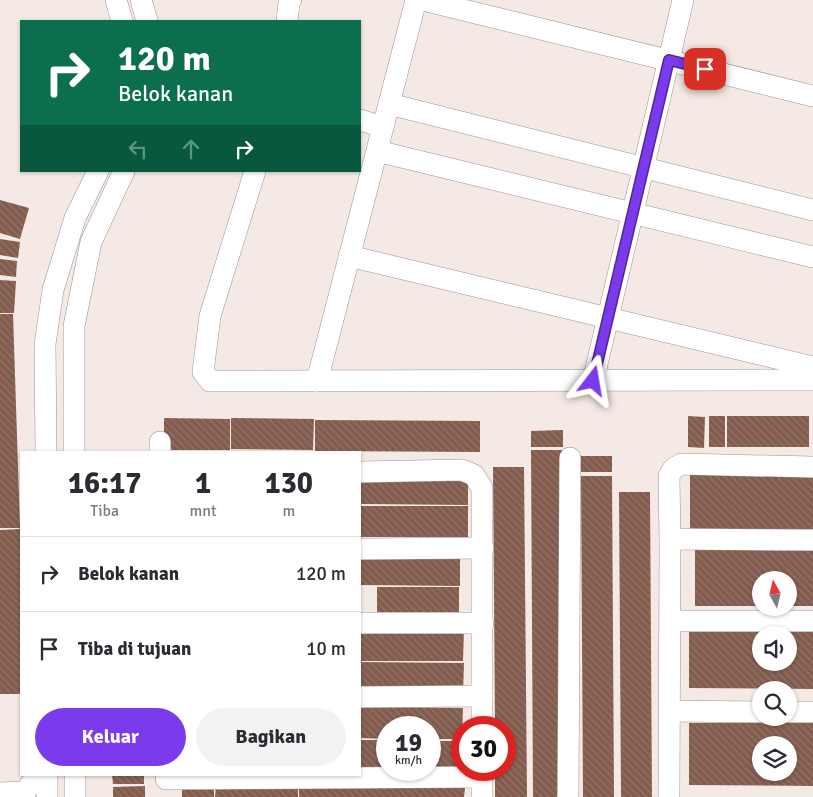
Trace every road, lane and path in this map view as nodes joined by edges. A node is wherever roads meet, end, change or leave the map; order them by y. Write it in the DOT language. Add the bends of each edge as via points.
graph roads {
  1 [pos="116,0"];
  2 [pos="142,0"];
  3 [pos="416,0"];
  4 [pos="423,0"];
  5 [pos="684,0"];
  6 [pos="122,20"];
  7 [pos="147,20"];
  8 [pos="669,60"];
  9 [pos="813,96"];
  10 [pos="389,104"];
  11 [pos="361,120"];
  12 [pos="383,127"];
  13 [pos="377,150"];
  14 [pos="643,168"];
  15 [pos="98,172"];
  16 [pos="124,172"];
  17 [pos="255,172"];
  18 [pos="813,210"];
  19 [pos="633,213"];
  20 [pos="350,256"];
  21 [pos="813,256"];
  22 [pos="608,318"];
  23 [pos="813,366"];
  24 [pos="813,380"];
  25 [pos="317,381"];
  26 [pos="593,381"];
  27 [pos="46,451"];
  28 [pos="74,451"];
  29 [pos="570,458"];
  30 [pos="813,467"];
  31 [pos="361,472"];
  32 [pos="670,539"];
  33 [pos="813,540"];
  34 [pos="483,548"];
  35 [pos="361,549"];
  36 [pos="670,621"];
  37 [pos="813,621"];
  38 [pos="361,623"];
  39 [pos="483,623"];
  40 [pos="482,696"];
  41 [pos="361,697"];
  42 [pos="670,711"];
  43 [pos="752,712"];
  44 [pos="797,712"];
  45 [pos="813,712"];
  46 [pos="482,716"];
  47 [pos="38,776"];
  48 [pos="48,776"];
  49 [pos="75,776"];
  50 [pos="482,781"];
  51 [pos="166,784"];
  52 [pos="0,793"];
  53 [pos="27,794"];
  54 [pos="47,797"];
  55 [pos="75,797"];
  56 [pos="568,797"];
  57 [pos="669,797"];
  1 -- 6 [label="street"];
  2 -- 7 [label="street"];
  3 -- 10 [label="street"];
  4 -- 8 [label="street"];
  5 -- 8 [label="street"];
  8 -- 9 [label="street"];
  8 -- 14 [label="street"];
  10 -- 12 [label="street"];
  10 -- 14 [label="street"];
  11 -- 12 [label="street"];
  12 -- 13 [label="street"];
  13 -- 19 [label="street"];
  13 -- 20 [label="street"];
  14 -- 18 [label="street"];
  14 -- 19 [label="street"];
  15 -- 27 [label="street" via="75,218 53,290 45,344"];
  16 -- 28 [label="street" via="91,242 74,326"];
  17 -- 25 [label="street" via="210,316 203,372 210,381"];
  19 -- 21 [label="street"];
  19 -- 22 [label="street"];
  20 -- 22 [label="street"];
  20 -- 25 [label="street"];
  22 -- 23 [label="street"];
  22 -- 26 [label="street"];
  24 -- 26 [label="street"];
  25 -- 26 [label="street"];
  29 -- 56 [label="street"];
  30 -- 32 [label="street" via="676,466 669,476"];
  31 -- 34 [label="street" via="462,470 472,473 482,488"];
  32 -- 33 [label="street"];
  32 -- 36 [label="street"];
  34 -- 35 [label="street"];
  34 -- 39 [label="street"];
  36 -- 37 [label="street"];
  36 -- 42 [label="street"];
  38 -- 39 [label="street"];
  39 -- 40 [label="street"];
  40 -- 41 [label="street"];
  40 -- 46 [label="street"];
  42 -- 43 [label="street"];
  42 -- 57 [label="street"];
  44 -- 45 [label="street"];
  47 -- 53 [label="street"];
  48 -- 54 [label="street"];
  49 -- 55 [label="street"];
  50 -- 51 [label="street"];
  52 -- 53 [label="street"];
}
